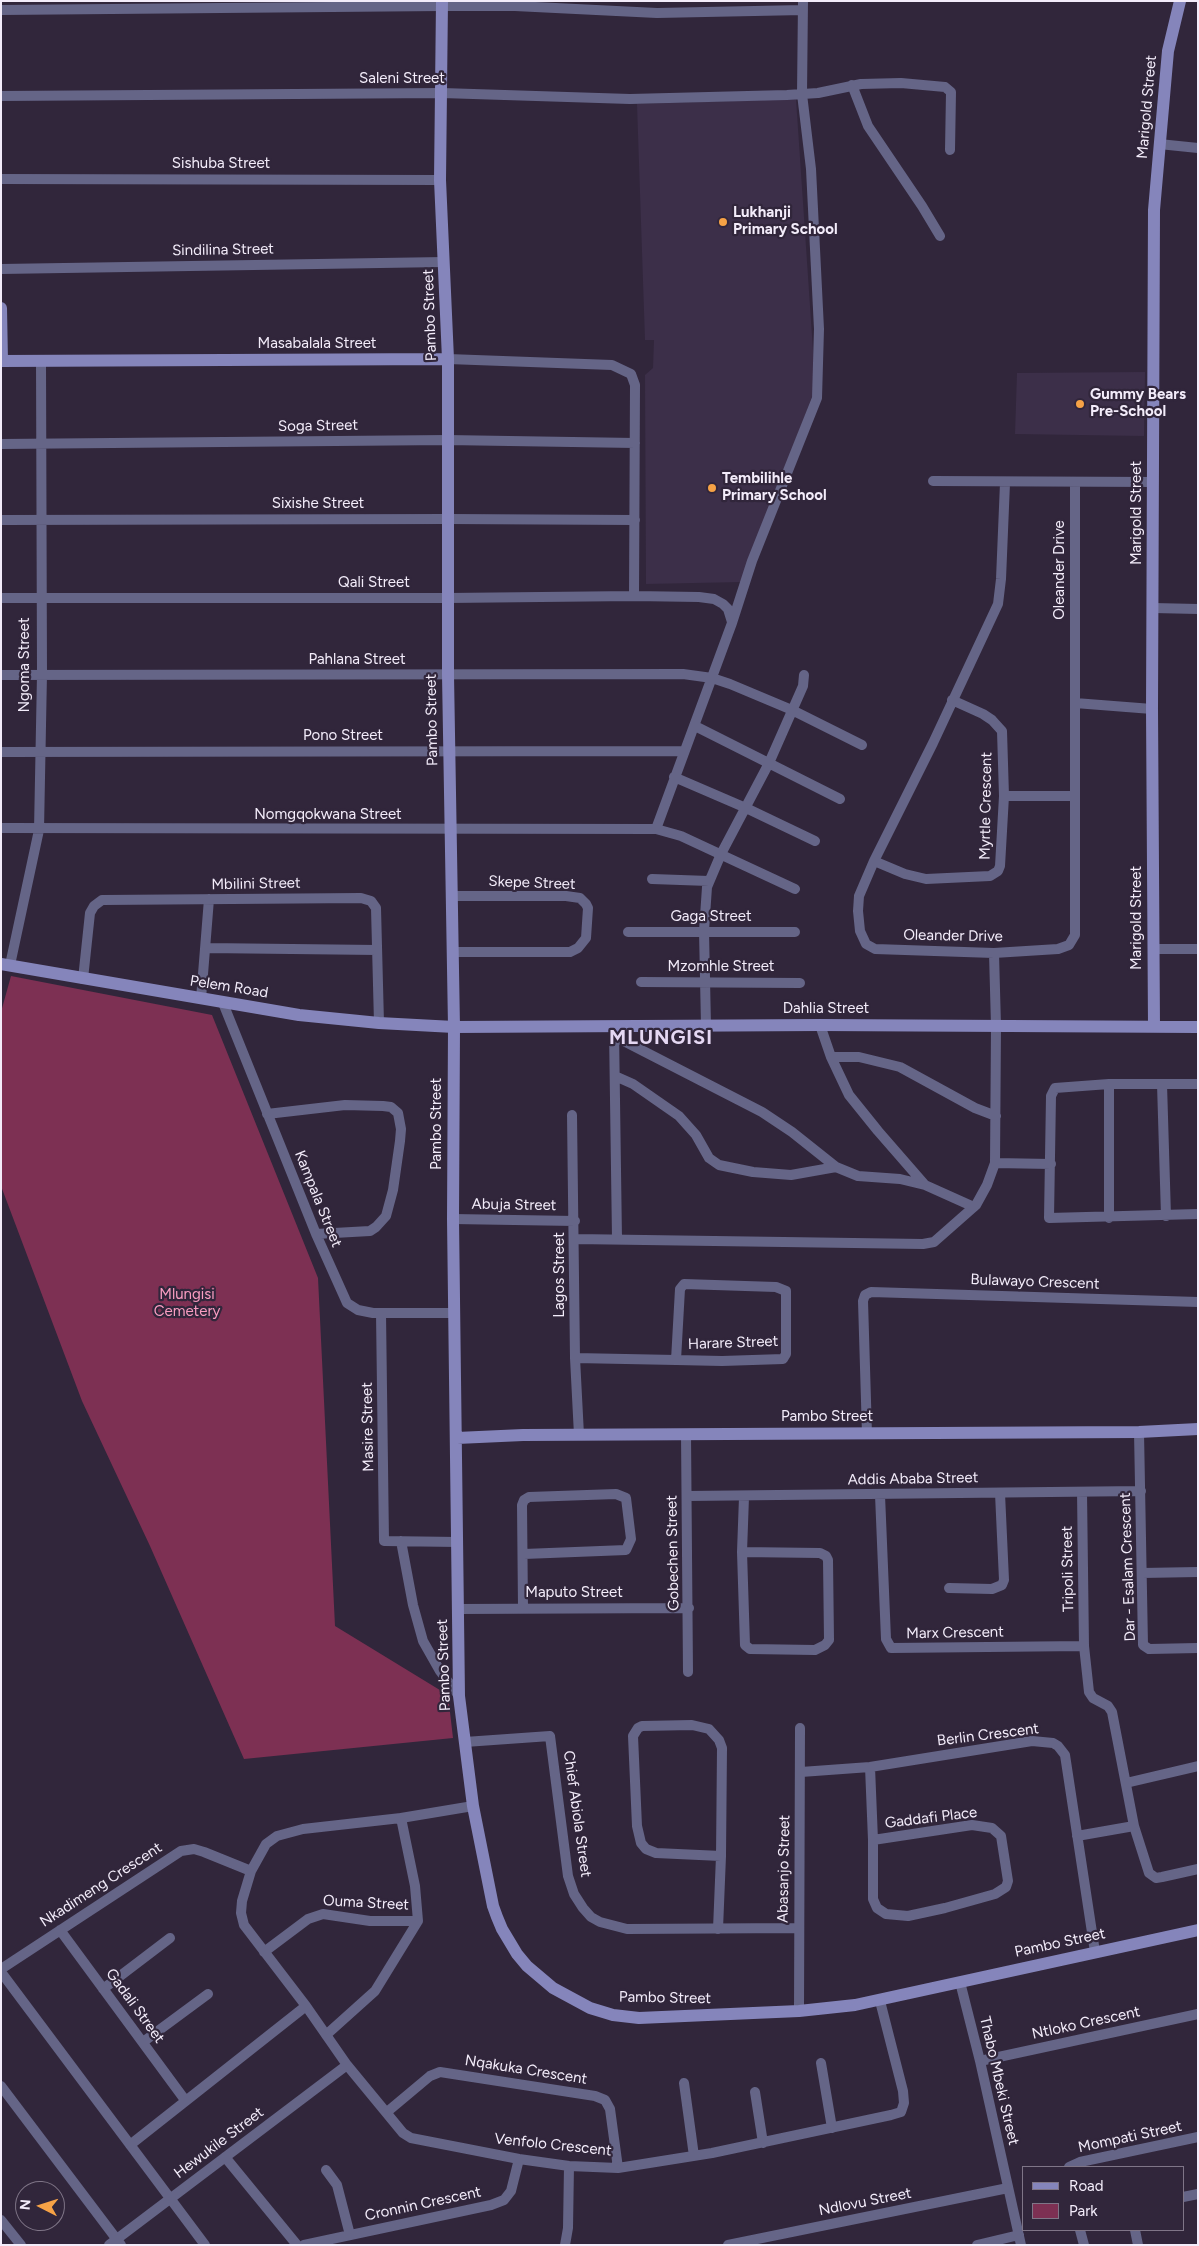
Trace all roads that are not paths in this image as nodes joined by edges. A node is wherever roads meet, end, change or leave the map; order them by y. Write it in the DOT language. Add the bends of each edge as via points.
graph roads {
  1 [pos="1180,1"];
  2 [pos="442,4"];
  3 [pos="515,4"];
  4 [pos="803,6"];
  5 [pos="1,10"];
  6 [pos="852,85"];
  7 [pos="442,93"];
  8 [pos="802,94"];
  9 [pos="1,96"];
  10 [pos="1159,144"];
  11 [pos="1198,148"];
  12 [pos="950,150"];
  13 [pos="1,179"];
  14 [pos="440,180"];
  15 [pos="940,236"];
  16 [pos="444,262"];
  17 [pos="1,269"];
  18 [pos="1,308"];
  19 [pos="448,359"];
  20 [pos="2,361"];
  21 [pos="42,361"];
  22 [pos="447,440"];
  23 [pos="635,443"];
  24 [pos="1,444"];
  25 [pos="42,444"];
  26 [pos="933,481"];
  27 [pos="1075,482"];
  28 [pos="1153,482"];
  29 [pos="1005,483"];
  30 [pos="41,519"];
  31 [pos="448,519"];
  32 [pos="1,520"];
  33 [pos="635,520"];
  34 [pos="634,596"];
  35 [pos="41,597"];
  36 [pos="1,598"];
  37 [pos="448,598"];
  38 [pos="1153,608"];
  39 [pos="1198,610"];
  40 [pos="732,623"];
  41 [pos="42,674"];
  42 [pos="448,674"];
  43 [pos="1,675"];
  44 [pos="804,675"];
  45 [pos="712,678"];
  46 [pos="952,700"];
  47 [pos="1075,703"];
  48 [pos="1152,709"];
  49 [pos="792,710"];
  50 [pos="695,726"];
  51 [pos="862,745"];
  52 [pos="449,751"];
  53 [pos="684,751"];
  54 [pos="1,752"];
  55 [pos="42,752"];
  56 [pos="769,763"];
  57 [pos="674,776"];
  58 [pos="1004,796"];
  59 [pos="1074,796"];
  60 [pos="840,800"];
  61 [pos="746,808"];
  62 [pos="1,828"];
  63 [pos="656,829"];
  64 [pos="39,830"];
  65 [pos="452,830"];
  66 [pos="815,841"];
  67 [pos="721,854"];
  68 [pos="874,860"];
  69 [pos="652,879"];
  70 [pos="709,881"];
  71 [pos="795,889"];
  72 [pos="452,896"];
  73 [pos="209,899"];
  74 [pos="704,931"];
  75 [pos="628,932"];
  76 [pos="795,932"];
  77 [pos="206,948"];
  78 [pos="1153,949"];
  79 [pos="377,950"];
  80 [pos="1198,950"];
  81 [pos="452,952"];
  82 [pos="994,953"];
  83 [pos="6,964"];
  84 [pos="83,979"];
  85 [pos="641,982"];
  86 [pos="705,982"];
  87 [pos="800,983"];
  88 [pos="201,1000"];
  89 [pos="223,1003"];
  90 [pos="379,1023"];
  91 [pos="706,1026"];
  92 [pos="820,1026"];
  93 [pos="996,1026"];
  94 [pos="454,1027"];
  95 [pos="1154,1027"];
  96 [pos="1198,1027"];
  97 [pos="614,1031"];
  98 [pos="831,1057"];
  99 [pos="615,1076"];
  100 [pos="1109,1084"];
  101 [pos="1162,1084"];
  102 [pos="1198,1084"];
  103 [pos="267,1114"];
  104 [pos="572,1115"];
  105 [pos="996,1116"];
  106 [pos="995,1163"];
  107 [pos="1051,1164"];
  108 [pos="836,1167"];
  109 [pos="925,1185"];
  110 [pos="974,1206"];
  111 [pos="1198,1214"];
  112 [pos="1166,1216"];
  113 [pos="1109,1218"];
  114 [pos="453,1219"];
  115 [pos="574,1222"];
  116 [pos="316,1234"];
  117 [pos="575,1239"];
  118 [pos="617,1239"];
  119 [pos="1198,1302"];
  120 [pos="381,1313"];
  121 [pos="454,1314"];
  122 [pos="575,1358"];
  123 [pos="676,1360"];
  124 [pos="1198,1429"];
  125 [pos="1139,1432"];
  126 [pos="686,1434"];
  127 [pos="867,1434"];
  128 [pos="579,1435"];
  129 [pos="457,1438"];
  130 [pos="1141,1491"];
  131 [pos="1082,1492"];
  132 [pos="1000,1493"];
  133 [pos="880,1495"];
  134 [pos="687,1496"];
  135 [pos="744,1497"];
  136 [pos="401,1541"];
  137 [pos="458,1542"];
  138 [pos="742,1552"];
  139 [pos="524,1554"];
  140 [pos="1198,1572"];
  141 [pos="1142,1573"];
  142 [pos="949,1588"];
  143 [pos="458,1608"];
  144 [pos="523,1608"];
  145 [pos="689,1608"];
  146 [pos="1084,1646"];
  147 [pos="1198,1648"];
  148 [pos="688,1672"];
  149 [pos="459,1696"];
  150 [pos="800,1728"];
  151 [pos="464,1742"];
  152 [pos="1198,1766"];
  153 [pos="870,1767"];
  154 [pos="801,1772"];
  155 [pos="1126,1783"];
  156 [pos="473,1806"];
  157 [pos="401,1818"];
  158 [pos="1134,1826"];
  159 [pos="1077,1836"];
  160 [pos="873,1840"];
  161 [pos="720,1856"];
  162 [pos="1198,1869"];
  163 [pos="251,1871"];
  164 [pos="418,1921"];
  165 [pos="798,1928"];
  166 [pos="718,1929"];
  167 [pos="60,1930"];
  168 [pos="1198,1930"];
  169 [pos="170,1938"];
  170 [pos="264,1952"];
  171 [pos="1095,1952"];
  172 [pos="1,1971"];
  173 [pos="960,1982"];
  174 [pos="104,1989"];
  175 [pos="208,1994"];
  176 [pos="880,2001"];
  177 [pos="306,2006"];
  178 [pos="799,2010"];
  179 [pos="1198,2014"];
  180 [pos="326,2035"];
  181 [pos="143,2042"];
  182 [pos="980,2061"];
  183 [pos="821,2064"];
  184 [pos="347,2065"];
  185 [pos="684,2083"];
  186 [pos="1,2086"];
  187 [pos="755,2092"];
  188 [pos="185,2100"];
  189 [pos="387,2112"];
  190 [pos="832,2128"];
  191 [pos="1198,2138"];
  192 [pos="763,2142"];
  193 [pos="130,2145"];
  194 [pos="694,2156"];
  195 [pos="225,2157"];
  196 [pos="519,2160"];
  197 [pos="569,2166"];
  198 [pos="1072,2166"];
  199 [pos="618,2168"];
  200 [pos="326,2170"];
  201 [pos="1008,2188"];
  202 [pos="1198,2194"];
  203 [pos="1184,2197"];
  204 [pos="171,2198"];
  205 [pos="1,2220"];
  206 [pos="1080,2231"];
  207 [pos="1134,2231"];
  208 [pos="350,2235"];
  209 [pos="1020,2240"];
  210 [pos="116,2243"];
  211 [pos="21,2245"];
  212 [pos="205,2245"];
  213 [pos="297,2245"];
  214 [pos="304,2245"];
  215 [pos="565,2245"];
  216 [pos="728,2245"];
  217 [pos="977,2245"];
  218 [pos="1084,2245"];
  219 [pos="1138,2245"];
  1 -- 10 [label="street, Marigold Street" via="1168,51"];
  2 -- 3 [label="street"];
  2 -- 5 [label="street"];
  2 -- 7 [label="street, Pambo Street"];
  3 -- 4 [label="street" via="657,13"];
  4 -- 8 [label="street"];
  6 -- 8 [label="street, Saleni Street"];
  6 -- 12 [label="street, Saleni Street" via="901,83 949,88 952,92"];
  6 -- 15 [label="street" via="868,126"];
  7 -- 8 [label="street, Saleni Street" via="630,99"];
  7 -- 9 [label="street, Saleni Street"];
  7 -- 14 [label="street, Pambo Street"];
  8 -- 40 [label="street" via="811,169 819,329 818,387 798,449 752,560"];
  10 -- 11 [label="street"];
  10 -- 28 [label="street, Marigold Street" via="1154,210"];
  13 -- 14 [label="street, Sishuba Street"];
  14 -- 16 [label="street, Pambo Street"];
  16 -- 17 [label="street, Sindilina Street"];
  16 -- 19 [label="street, Pambo Street"];
  18 -- 20 [label="street"];
  19 -- 21 [label="street, Masabalala Street"];
  19 -- 22 [label="street, Pambo Street"];
  19 -- 23 [label="street, Masabalala Street" via="612,366 631,374 635,385"];
  20 -- 21 [label="street, Masabalala Street"];
  21 -- 25 [label="street, Ngoma Street"];
  22 -- 23 [label="street, Soga Street"];
  22 -- 25 [label="street, Soga Street"];
  22 -- 31 [label="street, Pambo Street"];
  23 -- 33 [label="street"];
  24 -- 25 [label="street, Soga Street"];
  25 -- 30 [label="street, Ngoma Street"];
  26 -- 29 [label="street"];
  27 -- 28 [label="street"];
  27 -- 29 [label="street"];
  27 -- 47 [label="street, Oleander Drive"];
  28 -- 38 [label="street, Marigold Street"];
  29 -- 46 [label="street, Oleander Drive" via="1000,596"];
  30 -- 31 [label="street, Sixishe Street"];
  30 -- 32 [label="street, Sixishe Street"];
  30 -- 35 [label="street, Ngoma Street"];
  31 -- 33 [label="street, Sixishe Street"];
  31 -- 37 [label="street, Pambo Street"];
  33 -- 34 [label="street"];
  34 -- 37 [label="street, Qali Street"];
  34 -- 40 [label="street, Qali Street" via="714,599 728,609"];
  35 -- 36 [label="street, Qali Street"];
  35 -- 37 [label="street, Qali Street"];
  35 -- 41 [label="street, Ngoma Street"];
  37 -- 42 [label="street, Pambo Street"];
  38 -- 39 [label="street"];
  38 -- 48 [label="street, Marigold Street"];
  40 -- 45 [label="street"];
  41 -- 42 [label="street, Pahlana Street"];
  41 -- 43 [label="street, Pahlana Street"];
  41 -- 55 [label="street, Ngoma Street"];
  42 -- 45 [label="street, Pahlana Street" via="683,674"];
  42 -- 52 [label="street, Pambo Street"];
  44 -- 49 [label="street" via="803,686"];
  45 -- 49 [label="street, Pahlana Street"];
  45 -- 50 [label="street"];
  46 -- 58 [label="street, Myrtle Crescent" via="983,714 1002,731"];
  46 -- 68 [label="street, Oleander Drive"];
  47 -- 48 [label="street"];
  47 -- 59 [label="street, Oleander Drive"];
  48 -- 78 [label="street, Marigold Street"];
  49 -- 51 [label="street, Pahlana Street"];
  49 -- 56 [label="street"];
  50 -- 53 [label="street"];
  50 -- 56 [label="street"];
  52 -- 53 [label="street, Pono Street"];
  52 -- 55 [label="street, Pono Street"];
  52 -- 65 [label="street, Pambo Street"];
  53 -- 57 [label="street"];
  54 -- 55 [label="street, Pono Street"];
  55 -- 64 [label="street, Ngoma Street"];
  56 -- 60 [label="street"];
  56 -- 61 [label="street"];
  57 -- 61 [label="street"];
  57 -- 63 [label="street"];
  58 -- 59 [label="street"];
  58 -- 68 [label="street, Myrtle Crescent" via="1000,866 990,876 926,879 905,874"];
  59 -- 82 [label="street, Oleander Drive" via="1075,935 1072,942 1058,949"];
  61 -- 66 [label="street"];
  61 -- 67 [label="street"];
  62 -- 64 [label="street, Nomgqokwana Street"];
  63 -- 65 [label="street, Nomgqokwana Street"];
  63 -- 67 [label="street, Nomgqokwana Street"];
  64 -- 65 [label="street, Nomgqokwana Street"];
  64 -- 83 [label="street, Ngoma Street"];
  65 -- 72 [label="street, Pambo Street"];
  67 -- 70 [label="street"];
  67 -- 71 [label="street, Nomgqokwana Street"];
  68 -- 82 [label="street, Oleander Drive" via="862,885 858,911 862,938 869,947"];
  69 -- 70 [label="street"];
  70 -- 74 [label="street"];
  72 -- 81 [label="street, Pambo Street"];
  72 -- 81 [label="street, Skepe Street" via="566,896 580,898 588,908 586,938 570,952"];
  73 -- 77 [label="street"];
  73 -- 79 [label="street, Mbilini Street" via="367,899 376,908"];
  73 -- 84 [label="street, Mbilini Street" via="106,899 98,902 90,913"];
  74 -- 75 [label="street, Gaga Street"];
  74 -- 76 [label="street, Gaga Street"];
  74 -- 86 [label="street"];
  77 -- 79 [label="street"];
  77 -- 88 [label="street"];
  78 -- 80 [label="street"];
  78 -- 95 [label="street, Marigold Street"];
  79 -- 90 [label="street, Mbilini Street"];
  81 -- 94 [label="street, Pambo Street"];
  82 -- 93 [label="street"];
  83 -- 84 [label="street, Pelem Road"];
  84 -- 88 [label="street, Pelem Road"];
  85 -- 86 [label="street, Mzomhle Street"];
  86 -- 87 [label="street, Mzomhle Street"];
  86 -- 91 [label="street"];
  88 -- 89 [label="street, Pelem Road"];
  89 -- 90 [label="street, Pelem Road"];
  89 -- 103 [label="street, Kampala Street"];
  90 -- 94 [label="street, Pelem Road"];
  91 -- 92 [label="street, Dahlia Street"];
  91 -- 97 [label="street, Dahlia Street"];
  92 -- 93 [label="street, Dahlia Street"];
  92 -- 98 [label="street"];
  93 -- 95 [label="street, Dahlia Street"];
  93 -- 105 [label="street"];
  94 -- 97 [label="street, Dahlia Street"];
  94 -- 114 [label="street, Pambo Street"];
  95 -- 96 [label="street, Dahlia Street"];
  97 -- 99 [label="street"];
  97 -- 108 [label="street" via="762,1112"];
  98 -- 105 [label="street" via="859,1057 900,1067"];
  98 -- 109 [label="street" via="857,1105"];
  99 -- 108 [label="street" via="633,1084 679,1116 709,1158 719,1165 790,1175"];
  99 -- 118 [label="street"];
  100 -- 101 [label="street"];
  100 -- 107 [label="street" via="1060,1087 1054,1091 1051,1096"];
  100 -- 113 [label="street"];
  101 -- 102 [label="street"];
  101 -- 112 [label="street"];
  103 -- 116 [label="street, Kampala Street"];
  103 -- 116 [label="street" via="345,1105 391,1107 398,1113 400,1141 386,1216 370,1231"];
  104 -- 115 [label="street, Lagos Street"];
  105 -- 106 [label="street"];
  106 -- 107 [label="street"];
  106 -- 110 [label="street"];
  107 -- 113 [label="street" via="1049,1218"];
  108 -- 109 [label="street" via="858,1176"];
  109 -- 110 [label="street"];
  110 -- 118 [label="street" via="954,1227 930,1244"];
  111 -- 112 [label="street"];
  112 -- 113 [label="street"];
  114 -- 115 [label="street, Abuja Street"];
  114 -- 121 [label="street, Pambo Street"];
  115 -- 117 [label="street, Lagos Street"];
  116 -- 120 [label="street, Kampala Street" via="347,1303 358,1310"];
  117 -- 118 [label="street"];
  117 -- 122 [label="street, Lagos Street"];
  119 -- 127 [label="street, Bulawayo Crescent" via="871,1292 863,1301"];
  120 -- 121 [label="street, Kampala Street"];
  120 -- 136 [label="street, Masire Street" via="384,1541"];
  121 -- 129 [label="street, Pambo Street"];
  122 -- 123 [label="street, Harare Street"];
  122 -- 128 [label="street, Lagos Street"];
  123 -- 123 [label="street, Harare Street" via="783,1359 786,1354 786,1291 776,1287 684,1284 680,1289"];
  124 -- 125 [label="street, Pambo Street"];
  125 -- 127 [label="street, Pambo Street"];
  125 -- 130 [label="street, Dar - Esalam Crescent"];
  126 -- 127 [label="street, Pambo Street"];
  126 -- 128 [label="street, Pambo Street"];
  126 -- 134 [label="street, Gobechen Street"];
  128 -- 129 [label="street, Pambo Street"];
  129 -- 137 [label="street, Pambo Street"];
  130 -- 131 [label="street, Addis Ababa Street"];
  130 -- 141 [label="street, Dar - Esalam Crescent"];
  131 -- 132 [label="street, Addis Ababa Street"];
  131 -- 146 [label="street, Tripoli Street"];
  132 -- 133 [label="street, Addis Ababa Street"];
  132 -- 142 [label="street" via="1002,1585 992,1589"];
  133 -- 135 [label="street, Addis Ababa Street"];
  133 -- 146 [label="street, Marx Crescent" via="886,1639 891,1648"];
  134 -- 135 [label="street, Addis Ababa Street"];
  134 -- 145 [label="street, Gobechen Street"];
  135 -- 138 [label="street"];
  136 -- 137 [label="street"];
  136 -- 149 [label="street" via="423,1641"];
  137 -- 143 [label="street, Pambo Street"];
  138 -- 138 [label="street" via="747,1648 814,1650 826,1645 829,1640 826,1556 820,1553"];
  139 -- 139 [label="street" via="522,1505 526,1498 616,1494 626,1498 631,1539 626,1550"];
  139 -- 144 [label="street"];
  140 -- 141 [label="street"];
  141 -- 147 [label="street, Dar - Esalam Crescent" via="1144,1647"];
  143 -- 144 [label="street, Maputo Street"];
  143 -- 149 [label="street, Pambo Street"];
  144 -- 145 [label="street, Maputo Street"];
  145 -- 148 [label="street, Gobechen Street"];
  146 -- 155 [label="street, Tripoli Street" via="1089,1692 1112,1712"];
  149 -- 151 [label="street, Pambo Street"];
  150 -- 154 [label="street, Abasanjo Street"];
  151 -- 156 [label="street, Pambo Street"];
  151 -- 166 [label="street, Chief Abiola Street" via="550,1736 568,1876 574,1894 591,1917 627,1929"];
  152 -- 155 [label="street"];
  153 -- 154 [label="street, Berlin Crescent"];
  153 -- 159 [label="street, Berlin Crescent" via="1032,1741 1053,1743 1065,1755"];
  153 -- 160 [label="street, Gaddafi Place"];
  154 -- 165 [label="street, Abasanjo Street"];
  155 -- 158 [label="street, Tripoli Street"];
  156 -- 157 [label="street, Venfolo Crescent"];
  156 -- 178 [label="street, Pambo Street" via="493,1906 502,1929 527,1966 553,1988 590,2008 639,2018"];
  157 -- 163 [label="street, Venfolo Crescent" via="285,1833 266,1844"];
  157 -- 164 [label="street" via="415,1886"];
  158 -- 159 [label="street"];
  158 -- 162 [label="street, Tripoli Street" via="1149,1873 1156,1878"];
  159 -- 171 [label="street, Berlin Crescent"];
  160 -- 160 [label="street, Gaddafi Place" via="873,1899 876,1908 886,1914 908,1916 945,1908 995,1894 1006,1887 1008,1881 1001,1836 992,1828 972,1825"];
  161 -- 161 [label="street" via="722,1748 719,1740 709,1729 692,1725 638,1728 633,1736 637,1826 641,1843 656,1854"];
  161 -- 166 [label="street"];
  163 -- 167 [label="street, Nkadimeng Crescent" via="204,1852 181,1851"];
  163 -- 170 [label="street, Venfolo Crescent" via="242,1901 242,1919"];
  164 -- 170 [label="street, Ouma Street" via="370,1921 323,1914 308,1919"];
  164 -- 180 [label="street" via="375,1991"];
  165 -- 166 [label="street, Chief Abiola Street"];
  165 -- 178 [label="street, Abasanjo Street"];
  167 -- 172 [label="street, Nkadimeng Crescent"];
  167 -- 174 [label="street, Gadali Street"];
  168 -- 171 [label="street, Pambo Street"];
  169 -- 174 [label="street"];
  170 -- 177 [label="street, Venfolo Crescent"];
  171 -- 173 [label="street, Pambo Street"];
  172 -- 193 [label="street"];
  173 -- 176 [label="street, Pambo Street"];
  173 -- 182 [label="street, Thabo Mbeki Street"];
  174 -- 181 [label="street, Gadali Street"];
  175 -- 181 [label="street"];
  176 -- 178 [label="street, Pambo Street"];
  176 -- 190 [label="street, Venfolo Crescent" via="903,2091 901,2112"];
  177 -- 180 [label="street, Venfolo Crescent"];
  177 -- 188 [label="street"];
  179 -- 182 [label="street, Ntloko Crescent"];
  180 -- 184 [label="street, Venfolo Crescent"];
  181 -- 188 [label="street, Gadali Street"];
  182 -- 201 [label="street, Thabo Mbeki Street"];
  183 -- 190 [label="street"];
  184 -- 189 [label="street, Venfolo Crescent"];
  184 -- 195 [label="street, Hewukile Street"];
  185 -- 194 [label="street"];
  186 -- 210 [label="street"];
  187 -- 192 [label="street"];
  188 -- 193 [label="street"];
  189 -- 196 [label="street, Venfolo Crescent" via="411,2138"];
  189 -- 199 [label="street, Nqakuka Crescent" via="430,2076 440,2072 595,2096 605,2100 610,2109"];
  190 -- 192 [label="street, Venfolo Crescent"];
  191 -- 198 [label="street, Mompati Street"];
  192 -- 194 [label="street, Venfolo Crescent"];
  193 -- 204 [label="street"];
  194 -- 199 [label="street, Venfolo Crescent"];
  195 -- 204 [label="street, Hewukile Street"];
  195 -- 213 [label="street"];
  196 -- 197 [label="street, Venfolo Crescent"];
  196 -- 208 [label="street, Cronnin Crescent" via="511,2191 504,2200"];
  197 -- 199 [label="street, Venfolo Crescent"];
  197 -- 215 [label="street"];
  200 -- 208 [label="street" via="337,2185"];
  201 -- 209 [label="street, Thabo Mbeki Street"];
  201 -- 216 [label="street, Ndlovu Street"];
  202 -- 203 [label="street"];
  204 -- 210 [label="street, Hewukile Street"];
  204 -- 212 [label="street"];
  205 -- 211 [label="street"];
  206 -- 218 [label="street"];
  207 -- 219 [label="street"];
  208 -- 214 [label="street, Cronnin Crescent"];
  209 -- 217 [label="street"];
}
